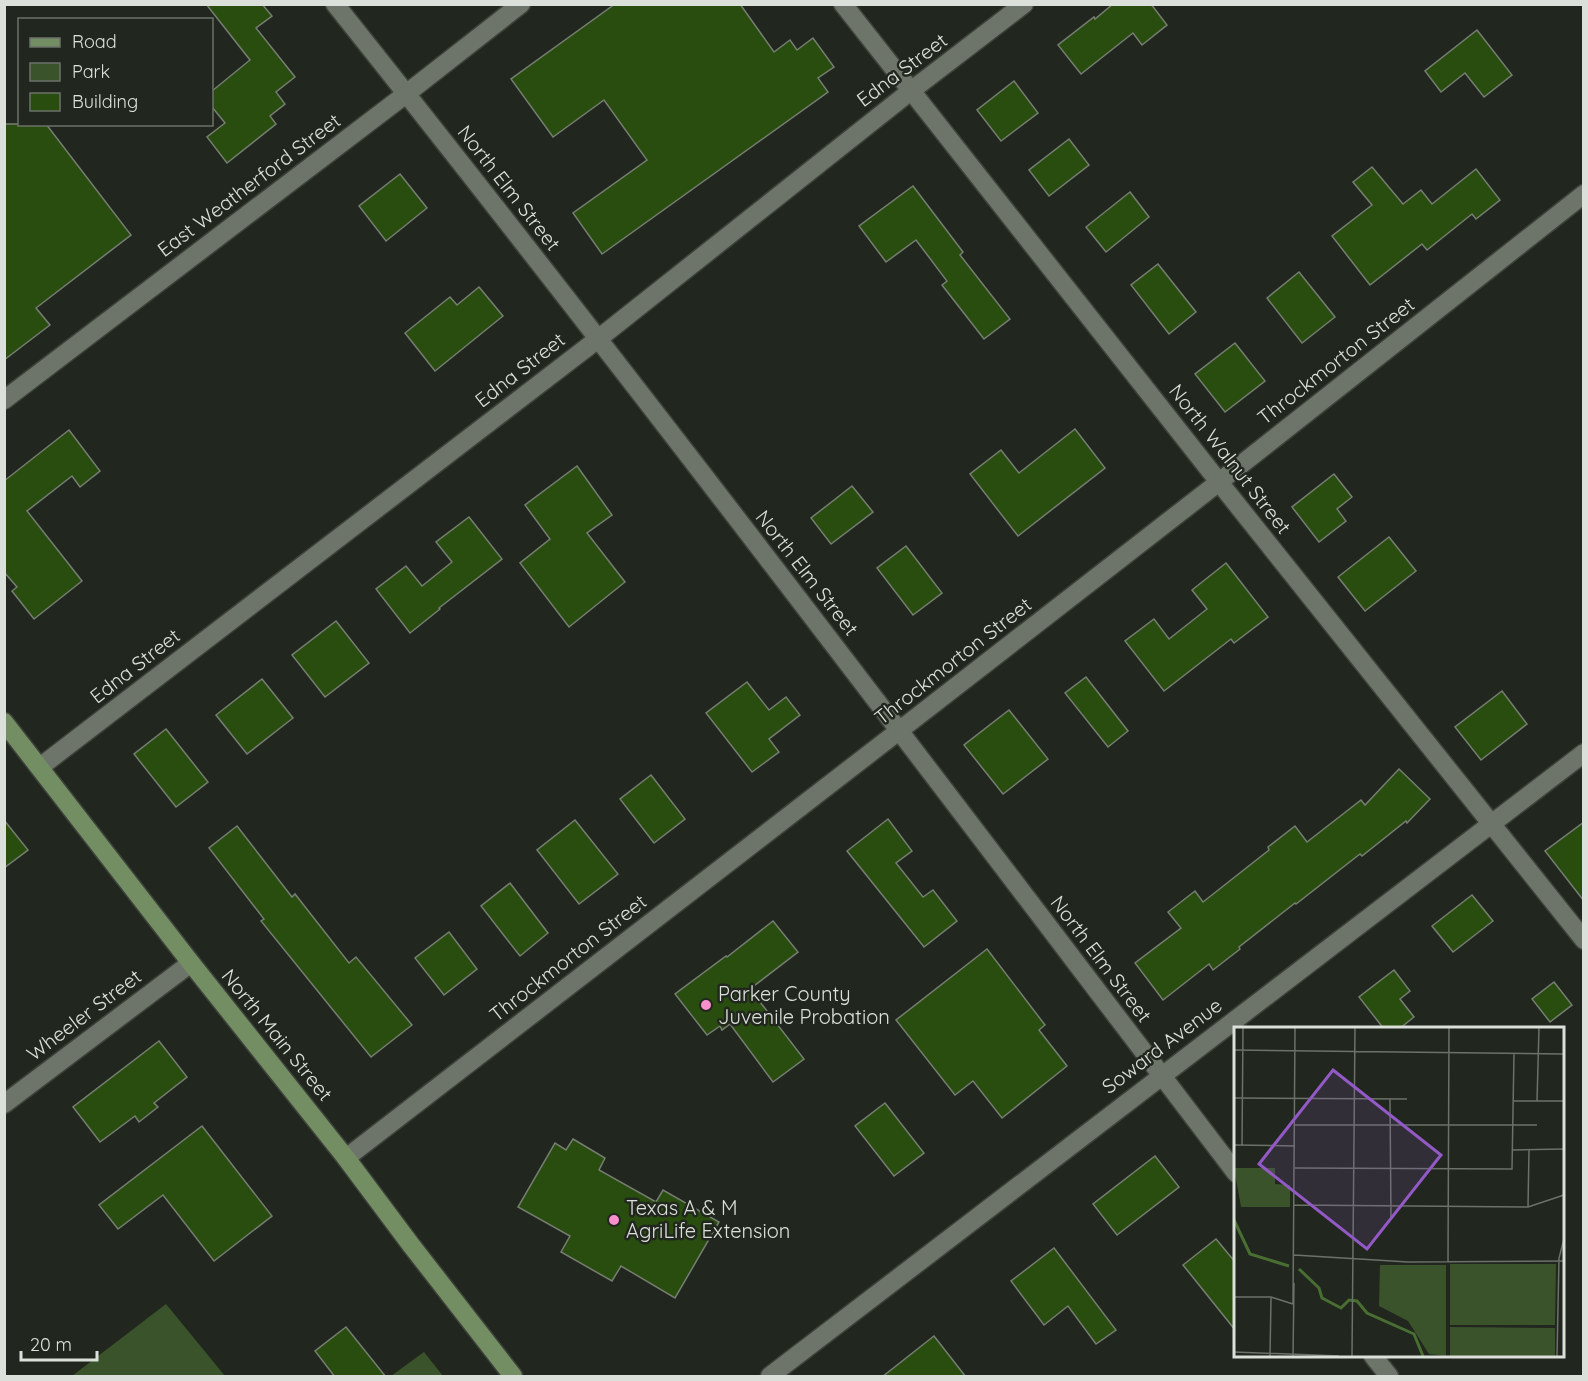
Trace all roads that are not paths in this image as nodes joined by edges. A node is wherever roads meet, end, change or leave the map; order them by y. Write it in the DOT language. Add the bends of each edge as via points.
graph roads {
  1 [pos="335,4"];
  2 [pos="521,4"];
  3 [pos="843,4"];
  4 [pos="1024,4"];
  5 [pos="912,90"];
  6 [pos="406,94"];
  7 [pos="1584,194"];
  8 [pos="598,339"];
  9 [pos="4,400"];
  10 [pos="1219,482"];
  11 [pos="4,722"];
  12 [pos="900,730"];
  13 [pos="1584,753"];
  14 [pos="40,767"];
  15 [pos="1492,824"];
  16 [pos="1584,940"];
  17 [pos="191,963"];
  18 [pos="1161,1075"];
  19 [pos="4,1104"];
  20 [pos="346,1158"];
  21 [pos="1234,1170"];
  22 [pos="1374,1357"];
  23 [pos="513,1377"];
  24 [pos="770,1377"];
  25 [pos="1389,1377"];
  1 -- 6 [label="street, North Elm Street"];
  2 -- 6 [label="street, East Weatherford Street"];
  3 -- 5 [label="street, North Walnut Street"];
  4 -- 5 [label="street, Edna Street"];
  5 -- 8 [label="street, Edna Street"];
  5 -- 10 [label="street, North Walnut Street"];
  6 -- 8 [label="street, North Elm Street"];
  6 -- 9 [label="street, East Weatherford Street"];
  7 -- 10 [label="street, Throckmorton Street"];
  8 -- 12 [label="street, North Elm Street"];
  8 -- 14 [label="street, Edna Street"];
  10 -- 12 [label="street, Throckmorton Street"];
  10 -- 15 [label="street, North Walnut Street"];
  11 -- 14 [label="main road, North Main Street"];
  12 -- 18 [label="street, North Elm Street"];
  12 -- 20 [label="street, Throckmorton Street"];
  13 -- 15 [label="street, Soward Avenue"];
  14 -- 17 [label="main road, North Main Street"];
  15 -- 16 [label="street, North Walnut Street"];
  15 -- 18 [label="street, Soward Avenue"];
  17 -- 19 [label="street, Wheeler Street"];
  17 -- 20 [label="main road, North Main Street"];
  18 -- 21 [label="street, North Elm Street"];
  18 -- 24 [label="street, Soward Avenue"];
  20 -- 23 [label="main road, North Main Street"];
  22 -- 25 [label="street"];
}
